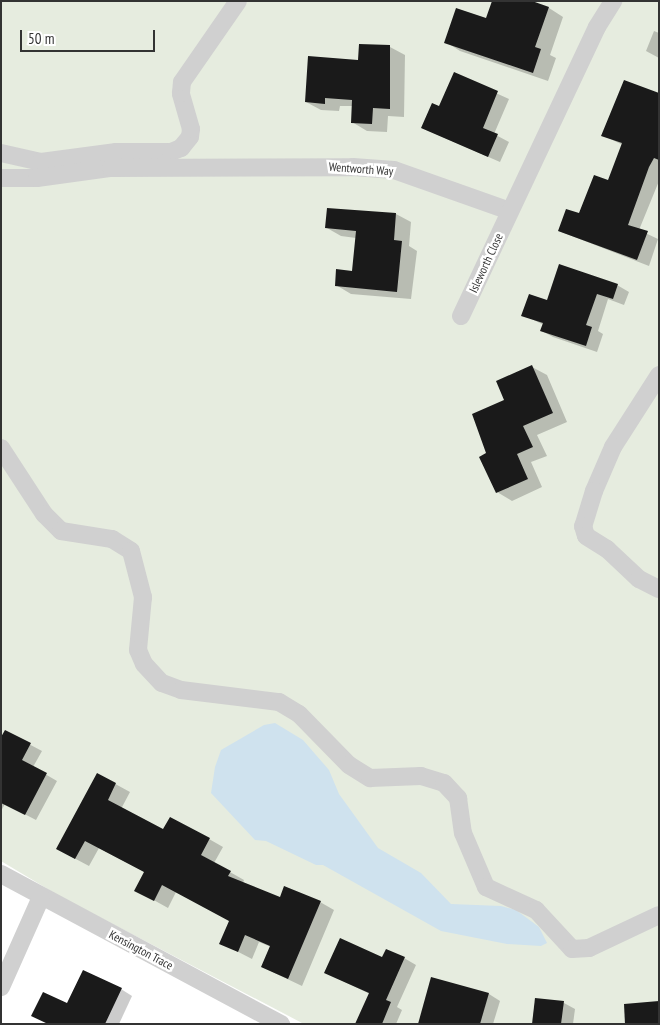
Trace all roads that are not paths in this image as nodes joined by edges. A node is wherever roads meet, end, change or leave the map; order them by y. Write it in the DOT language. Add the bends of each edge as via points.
graph roads {
  1 [pos="238,1"];
  2 [pos="613,1"];
  3 [pos="1,153"];
  4 [pos="1,178"];
  5 [pos="510,211"];
  6 [pos="461,316"];
  7 [pos="659,375"];
  8 [pos="1,448"];
  9 [pos="659,589"];
  10 [pos="1,874"];
  11 [pos="41,897"];
  12 [pos="659,915"];
  13 [pos="1,987"];
  14 [pos="281,1024"];
  1 -- 3 [label="street" via="182,82 181,93 190,133 181,148 171,152 116,152 41,162"];
  2 -- 5 [label="street" via="597,27"];
  4 -- 5 [label="street, Wentworth Way" via="37,178 111,168 353,167 394,170"];
  5 -- 6 [label="street, Isleworth Close"];
  7 -- 9 [label="street" via="613,447 583,526 586,536 607,549 644,582"];
  8 -- 12 [label="street" via="44,514 61,531 117,540 131,551 143,597 138,650 144,664 162,684 181,690 279,702 299,714 349,765 370,778 420,776 444,783 458,798 463,833 486,887 536,910 572,950 589,948"];
  10 -- 11 [label="street, Kensington Trace"];
  11 -- 13 [label="street"];
  11 -- 14 [label="street, Kensington Trace"];
}
